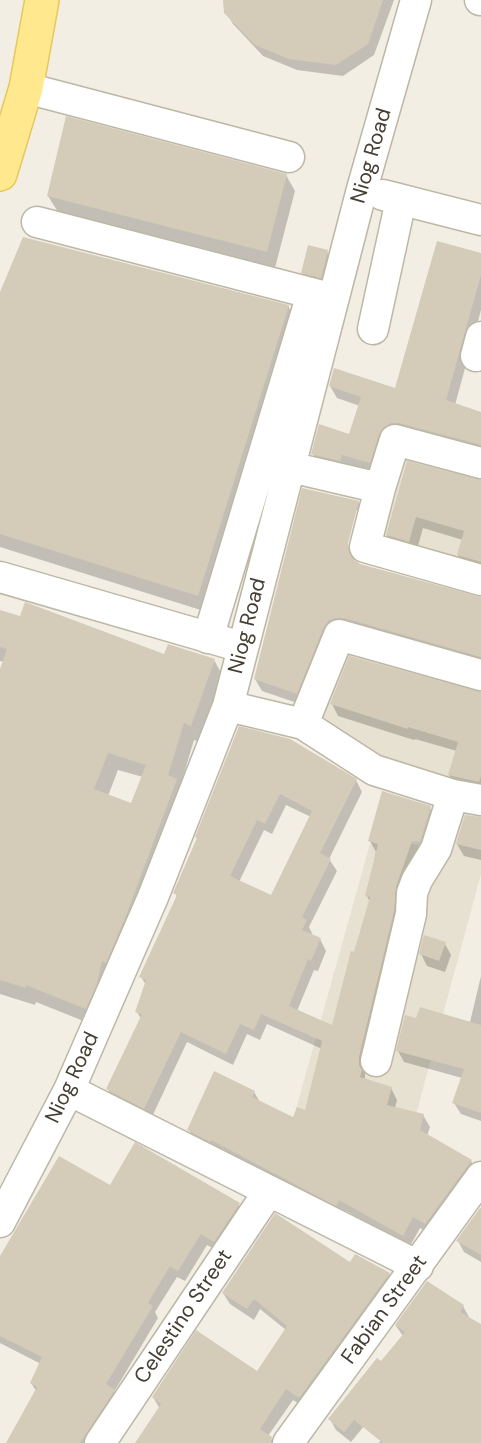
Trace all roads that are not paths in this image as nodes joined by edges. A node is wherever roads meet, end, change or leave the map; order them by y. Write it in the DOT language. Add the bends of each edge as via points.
graph roads {
  1 [pos="42,0"];
  2 [pos="416,0"];
  3 [pos="26,88"];
  4 [pos="289,157"];
  5 [pos="0,174"];
  6 [pos="362,189"];
  7 [pos="401,200"];
  8 [pos="481,220"];
  9 [pos="37,222"];
  10 [pos="323,296"];
  11 [pos="374,329"];
  12 [pos="481,464"];
  13 [pos="290,467"];
  14 [pos="380,488"];
  15 [pos="0,577"];
  16 [pos="481,580"];
  17 [pos="208,638"];
  18 [pos="242,648"];
  19 [pos="481,675"];
  20 [pos="228,706"];
  21 [pos="303,724"];
  22 [pos="467,798"];
  23 [pos="376,1061"];
  24 [pos="69,1090"];
  25 [pos="481,1177"];
  26 [pos="269,1191"];
  27 [pos="0,1222"];
  28 [pos="418,1266"];
  29 [pos="100,1443"];
  30 [pos="288,1443"];
  1 -- 3 [label="main road"];
  2 -- 6 [label="street, Niog Road"];
  3 -- 4 [label="street"];
  3 -- 5 [label="main road"];
  6 -- 7 [label="street"];
  6 -- 10 [label="street, Niog Road"];
  7 -- 8 [label="street"];
  7 -- 11 [label="street"];
  9 -- 10 [label="street"];
  10 -- 13 [label="street, Niog Road"];
  10 -- 17 [label="street"];
  12 -- 14 [label="street" via="395,440"];
  13 -- 14 [label="street"];
  13 -- 18 [label="street, Niog Road"];
  14 -- 16 [label="street" via="365,547"];
  15 -- 17 [label="street"];
  17 -- 18 [label="street"];
  18 -- 20 [label="street, Niog Road"];
  19 -- 21 [label="street" via="339,635"];
  20 -- 21 [label="street"];
  20 -- 24 [label="street, Niog Road" via="153,897"];
  21 -- 22 [label="street" via="374,770"];
  22 -- 23 [label="street" via="412,893 411,914"];
  24 -- 26 [label="street"];
  24 -- 27 [label="street, Niog Road"];
  25 -- 28 [label="street, Fabian Street"];
  26 -- 28 [label="street"];
  26 -- 29 [label="street, Celestino Street"];
  28 -- 30 [label="street, Fabian Street"];
}
